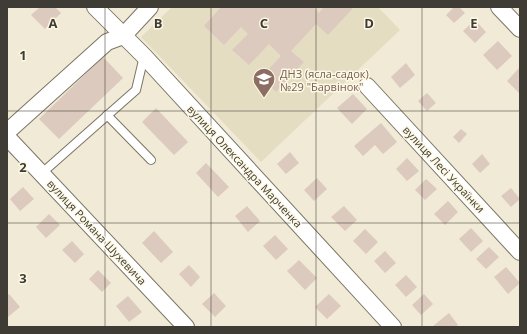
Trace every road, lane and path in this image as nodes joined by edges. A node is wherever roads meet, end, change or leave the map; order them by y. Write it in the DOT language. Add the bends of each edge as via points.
graph roads {
  1 [pos="95,7"];
  2 [pos="150,7"];
  3 [pos="499,7"];
  4 [pos="520,29"];
  5 [pos="123,36"];
  6 [pos="144,56"];
  7 [pos="367,86"];
  8 [pos="107,115"];
  9 [pos="7,132"];
  10 [pos="7,137"];
  11 [pos="152,160"];
  12 [pos="42,173"];
  13 [pos="520,252"];
  14 [pos="186,327"];
  15 [pos="393,327"];
  1 -- 5 [label="street, вулиця Олександра Марченка"];
  2 -- 5 [label="street"];
  3 -- 4 [label="street"];
  5 -- 6 [label="street, вулиця Олександра Марченка"];
  5 -- 9 [label="street" via="107,42"];
  6 -- 8 [label="lane" via="136,90"];
  6 -- 15 [label="street, вулиця Олександра Марченка"];
  7 -- 13 [label="street, вулиця Лесі Українки"];
  8 -- 11 [label="lane"];
  8 -- 12 [label="lane"];
  10 -- 12 [label="street, вулиця Романа Шухевича"];
  12 -- 14 [label="street, вулиця Романа Шухевича"];
}
